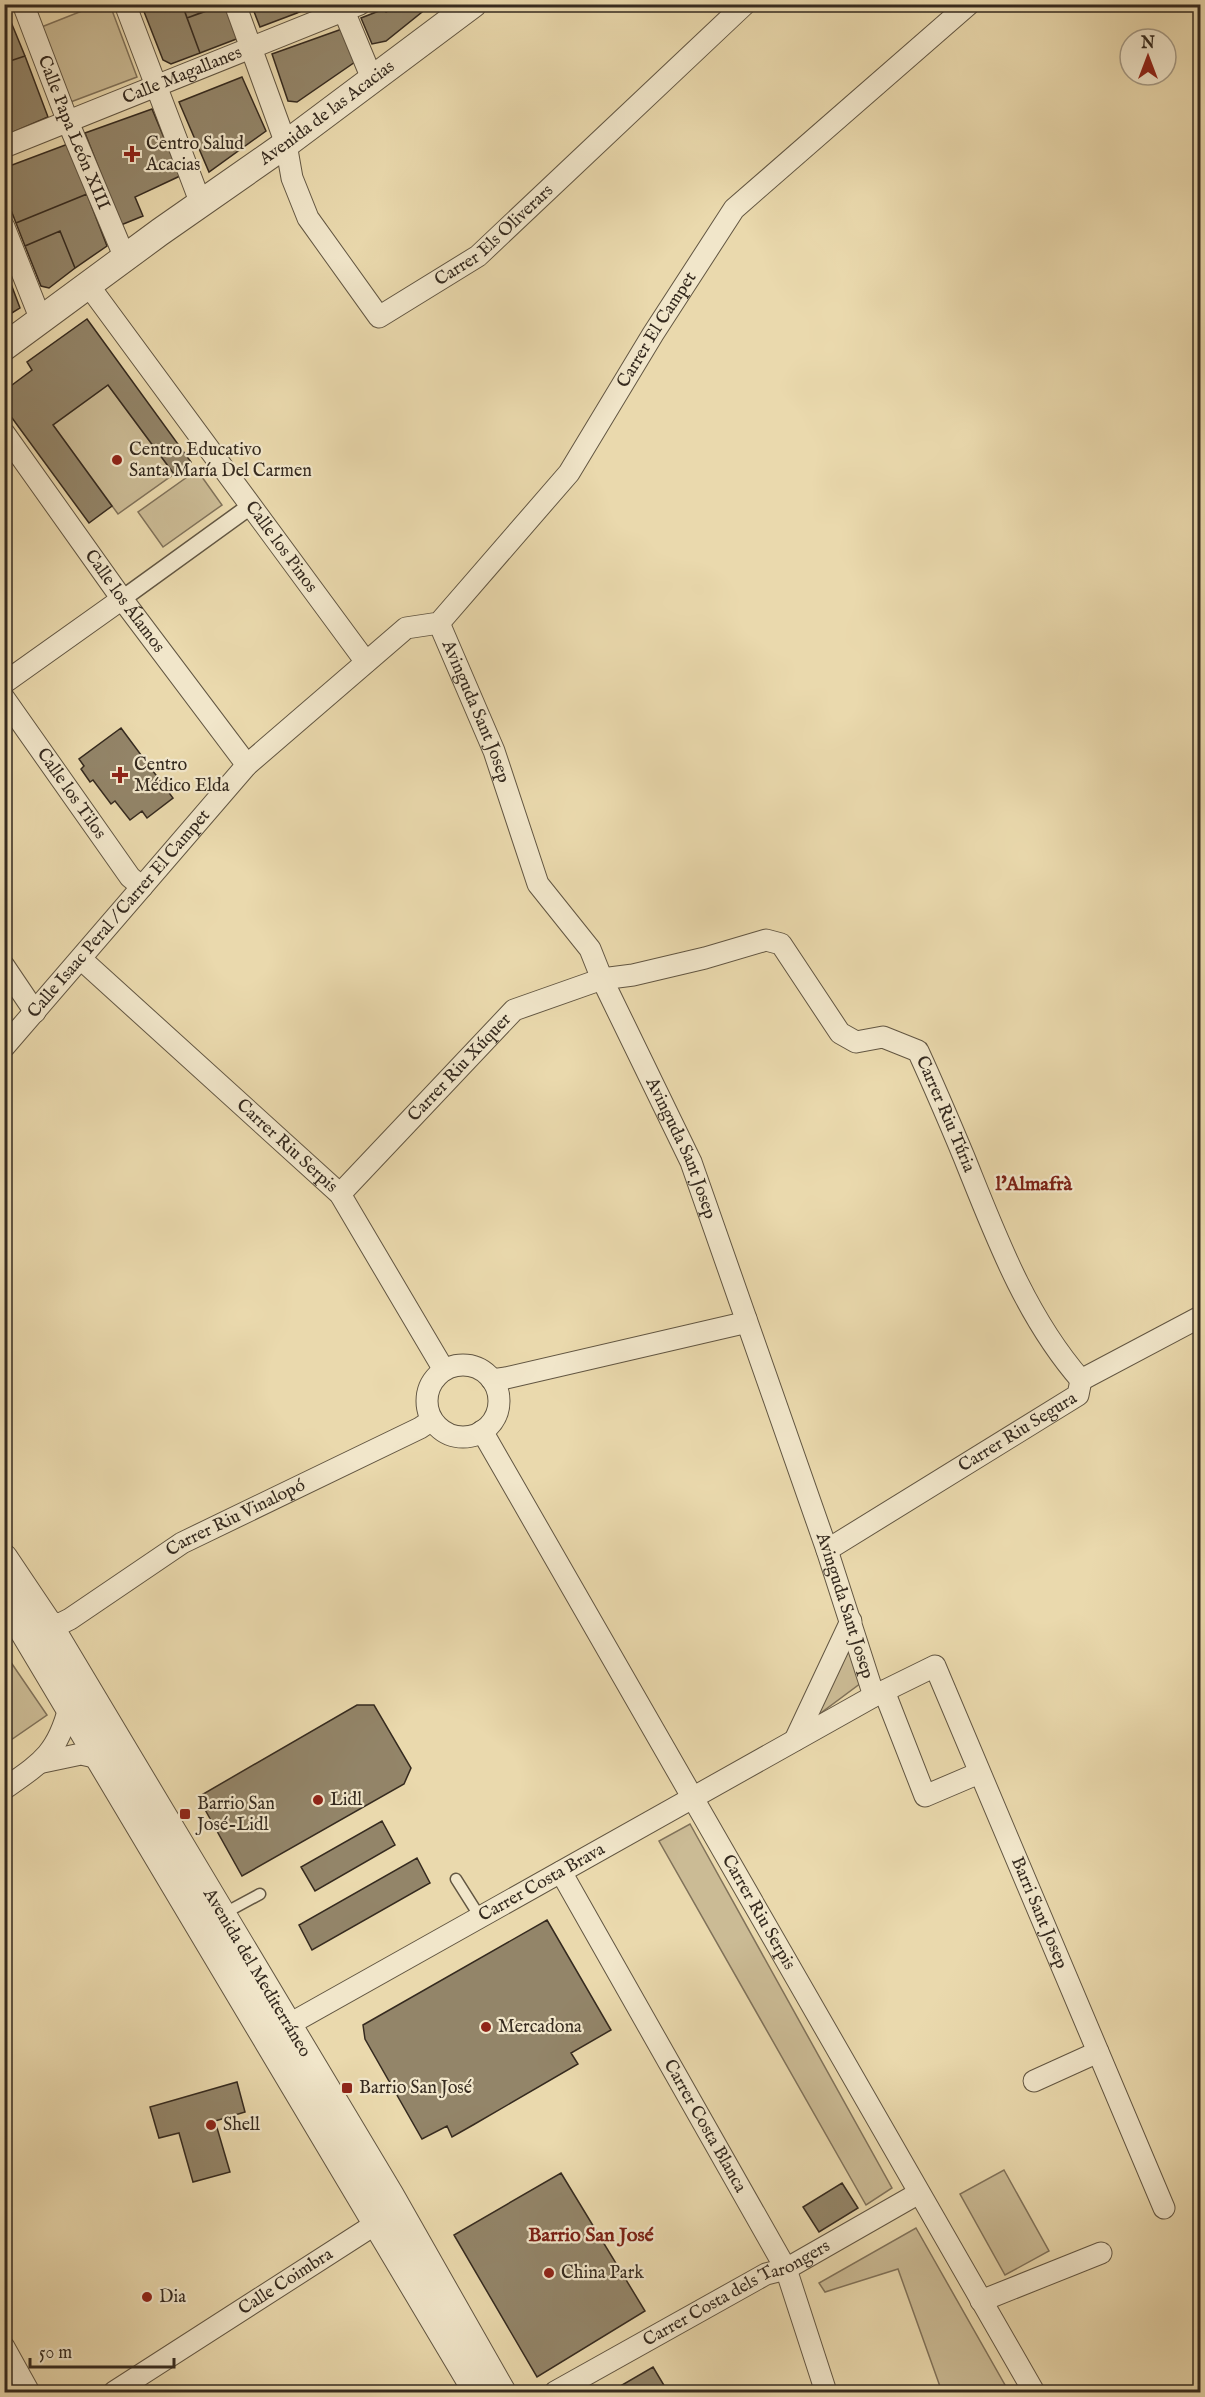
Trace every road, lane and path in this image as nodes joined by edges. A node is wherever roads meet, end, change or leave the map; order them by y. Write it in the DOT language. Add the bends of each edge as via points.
graph roads {
  1 [pos="23,4"];
  2 [pos="124,4"];
  3 [pos="235,4"];
  4 [pos="745,4"];
  5 [pos="969,4"];
  6 [pos="348,7"];
  7 [pos="462,8"];
  8 [pos="252,48"];
  9 [pos="373,81"];
  10 [pos="155,87"];
  11 [pos="68,122"];
  12 [pos="286,144"];
  13 [pos="4,147"];
  14 [pos="201,204"];
  15 [pos="4,227"];
  16 [pos="125,258"];
  17 [pos="89,286"];
  18 [pos="41,320"];
  19 [pos="4,347"];
  20 [pos="4,434"];
  21 [pos="252,505"];
  22 [pos="122,599"];
  23 [pos="439,623"];
  24 [pos="366,662"];
  25 [pos="4,683"];
  26 [pos="4,698"];
  27 [pos="247,765"];
  28 [pos="142,886"];
  29 [pos="81,959"];
  30 [pos="4,966"];
  31 [pos="602,979"];
  32 [pos="35,1012"];
  33 [pos="4,1047"];
  34 [pos="340,1194"];
  35 [pos="746,1319"];
  36 [pos="1200,1321"];
  37 [pos="444,1370"];
  38 [pos="492,1380"];
  39 [pos="1081,1380"];
  40 [pos="432,1420"];
  41 [pos="482,1431"];
  42 [pos="827,1550"];
  43 [pos="4,1558"];
  44 [pos="4,1602"];
  45 [pos="851,1621"];
  46 [pos="47,1622"];
  47 [pos="879,1693"];
  48 [pos="69,1708"];
  49 [pos="795,1740"];
  50 [pos="99,1758"];
  51 [pos="43,1762"];
  52 [pos="979,1773"];
  53 [pos="4,1789"];
  54 [pos="692,1798"];
  55 [pos="561,1872"];
  56 [pos="456,1879"];
  57 [pos="260,1894"];
  58 [pos="222,1914"];
  59 [pos="480,1917"];
  60 [pos="288,2025"];
  61 [pos="1098,2052"];
  62 [pos="1034,2081"];
  63 [pos="919,2193"];
  64 [pos="1164,2208"];
  65 [pos="388,2217"];
  66 [pos="1101,2253"];
  67 [pos="786,2269"];
  68 [pos="981,2301"];
  69 [pos="4,2347"];
  70 [pos="29,2392"];
  71 [pos="114,2392"];
  72 [pos="477,2392"];
  73 [pos="502,2392"];
  74 [pos="555,2392"];
  75 [pos="826,2392"];
  76 [pos="1034,2392"];
  1 -- 11 [label="street, Calle Papa León XIII"];
  2 -- 10 [label="street"];
  3 -- 8 [label="street"];
  4 -- 12 [label="street, Carrer Els Oliverars" via="478,256 379,317 308,218 292,178"];
  5 -- 23 [label="street, Carrer El Campet" via="734,209 569,473"];
  6 -- 8 [label="street, Calle Magallanes"];
  6 -- 9 [label="street"];
  7 -- 9 [label="street, Avenida de las Acacias"];
  8 -- 10 [label="street, Calle Magallanes"];
  8 -- 12 [label="street"];
  9 -- 12 [label="street, Avenida de las Acacias"];
  10 -- 11 [label="street, Calle Magallanes"];
  10 -- 14 [label="street"];
  11 -- 13 [label="street, Calle Magallanes"];
  11 -- 16 [label="street, Calle Papa León XIII"];
  12 -- 14 [label="street, Avenida de las Acacias"];
  14 -- 16 [label="street, Avenida de las Acacias"];
  15 -- 18 [label="street"];
  16 -- 17 [label="street, Avenida de las Acacias"];
  17 -- 18 [label="street, Avenida de las Acacias"];
  17 -- 21 [label="street, Calle los Pinos"];
  18 -- 19 [label="street, Avenida de las Acacias"];
  20 -- 22 [label="street, Calle los Álamos"];
  21 -- 22 [label="street"];
  21 -- 24 [label="street, Calle los Pinos"];
  22 -- 25 [label="street"];
  22 -- 27 [label="street, Calle los Álamos"];
  23 -- 24 [label="street" via="406,628"];
  23 -- 31 [label="street, Avinguda Sant Josep" via="494,751 538,884 590,949"];
  24 -- 27 [label="street, Calle Isaac Peral / Carrer El Campet"];
  26 -- 28 [label="street, Calle los Tilos" via="130,877"];
  27 -- 28 [label="street, Calle Isaac Peral / Carrer El Campet"];
  28 -- 29 [label="street, Calle Isaac Peral / Carrer El Campet"];
  29 -- 32 [label="street, Calle Isaac Peral / Carrer El Campet"];
  29 -- 34 [label="street, Carrer Riu Serpis"];
  30 -- 32 [label="street"];
  31 -- 34 [label="street, Carrer Riu Xúquer" via="514,1010"];
  31 -- 35 [label="street, Avinguda Sant Josep" via="691,1162"];
  31 -- 39 [label="street, Carrer Riu Túria" via="653,970 766,940 782,944 840,1033 856,1042 883,1037 918,1051 1005,1259 1058,1354"];
  32 -- 33 [label="street, Calle Isaac Peral / Carrer El Campet"];
  34 -- 37 [label="street, Carrer Riu Serpis"];
  35 -- 38 [label="street" via="739,1324"];
  35 -- 42 [label="street, Avinguda Sant Josep"];
  36 -- 39 [label="street, Carrer Riu Segura"];
  37 -- 38 [label="street" via="464,1365 484,1372"];
  37 -- 40 [label="street" via="429,1387"];
  38 -- 41 [label="street" via="499,1402 497,1413"];
  39 -- 42 [label="street, Carrer Riu Segura" via="1078,1395"];
  40 -- 41 [label="street" via="449,1434 460,1437"];
  40 -- 46 [label="street, Carrer Riu Vinalopó" via="182,1543 70,1619 60,1624"];
  41 -- 54 [label="street, Carrer Riu Serpis"];
  42 -- 45 [label="street, Avinguda Sant Josep"];
  43 -- 46 [label="street, Avenida del Mediterráneo"];
  44 -- 48 [label="street, Avenida del Mediterráneo"];
  45 -- 47 [label="street, Avinguda Sant Josep"];
  45 -- 49 [label="street"];
  46 -- 58 [label="street, Avenida del Mediterráneo"];
  47 -- 49 [label="street, Carrer Costa Brava"];
  47 -- 52 [label="street" via="925,1796"];
  47 -- 52 [label="street, Barri Sant Josep" via="935,1666"];
  48 -- 50 [label="street, Avenida del Mediterráneo"];
  48 -- 51 [label="street" via="62,1734"];
  49 -- 54 [label="street, Carrer Costa Brava"];
  50 -- 51 [label="street" via="81,1754"];
  50 -- 65 [label="street, Avenida del Mediterráneo"];
  51 -- 53 [label="street"];
  52 -- 61 [label="street, Barri Sant Josep"];
  54 -- 55 [label="street, Carrer Costa Brava"];
  54 -- 63 [label="street, Carrer Riu Serpis"];
  55 -- 59 [label="street, Carrer Costa Brava"];
  55 -- 67 [label="street, Carrer Costa Blanca"];
  56 -- 59 [label="lane"];
  57 -- 58 [label="lane"];
  58 -- 60 [label="street, Avenida del Mediterráneo"];
  59 -- 60 [label="street, Carrer Costa Brava"];
  60 -- 65 [label="street, Avenida del Mediterráneo"];
  61 -- 62 [label="street"];
  61 -- 64 [label="street, Barri Sant Josep"];
  63 -- 67 [label="street, Carrer Costa dels Tarongers"];
  63 -- 68 [label="street, Carrer Riu Serpis"];
  65 -- 71 [label="street, Calle Coimbra"];
  65 -- 72 [label="street, Avenida del Mediterráneo"];
  65 -- 73 [label="street, Avenida del Mediterráneo"];
  66 -- 68 [label="street"];
  67 -- 74 [label="street, Carrer Costa dels Tarongers" via="766,2274"];
  67 -- 75 [label="street, Carrer Costa Blanca"];
  68 -- 76 [label="street, Carrer Riu Serpis"];
  69 -- 70 [label="street"];
}
